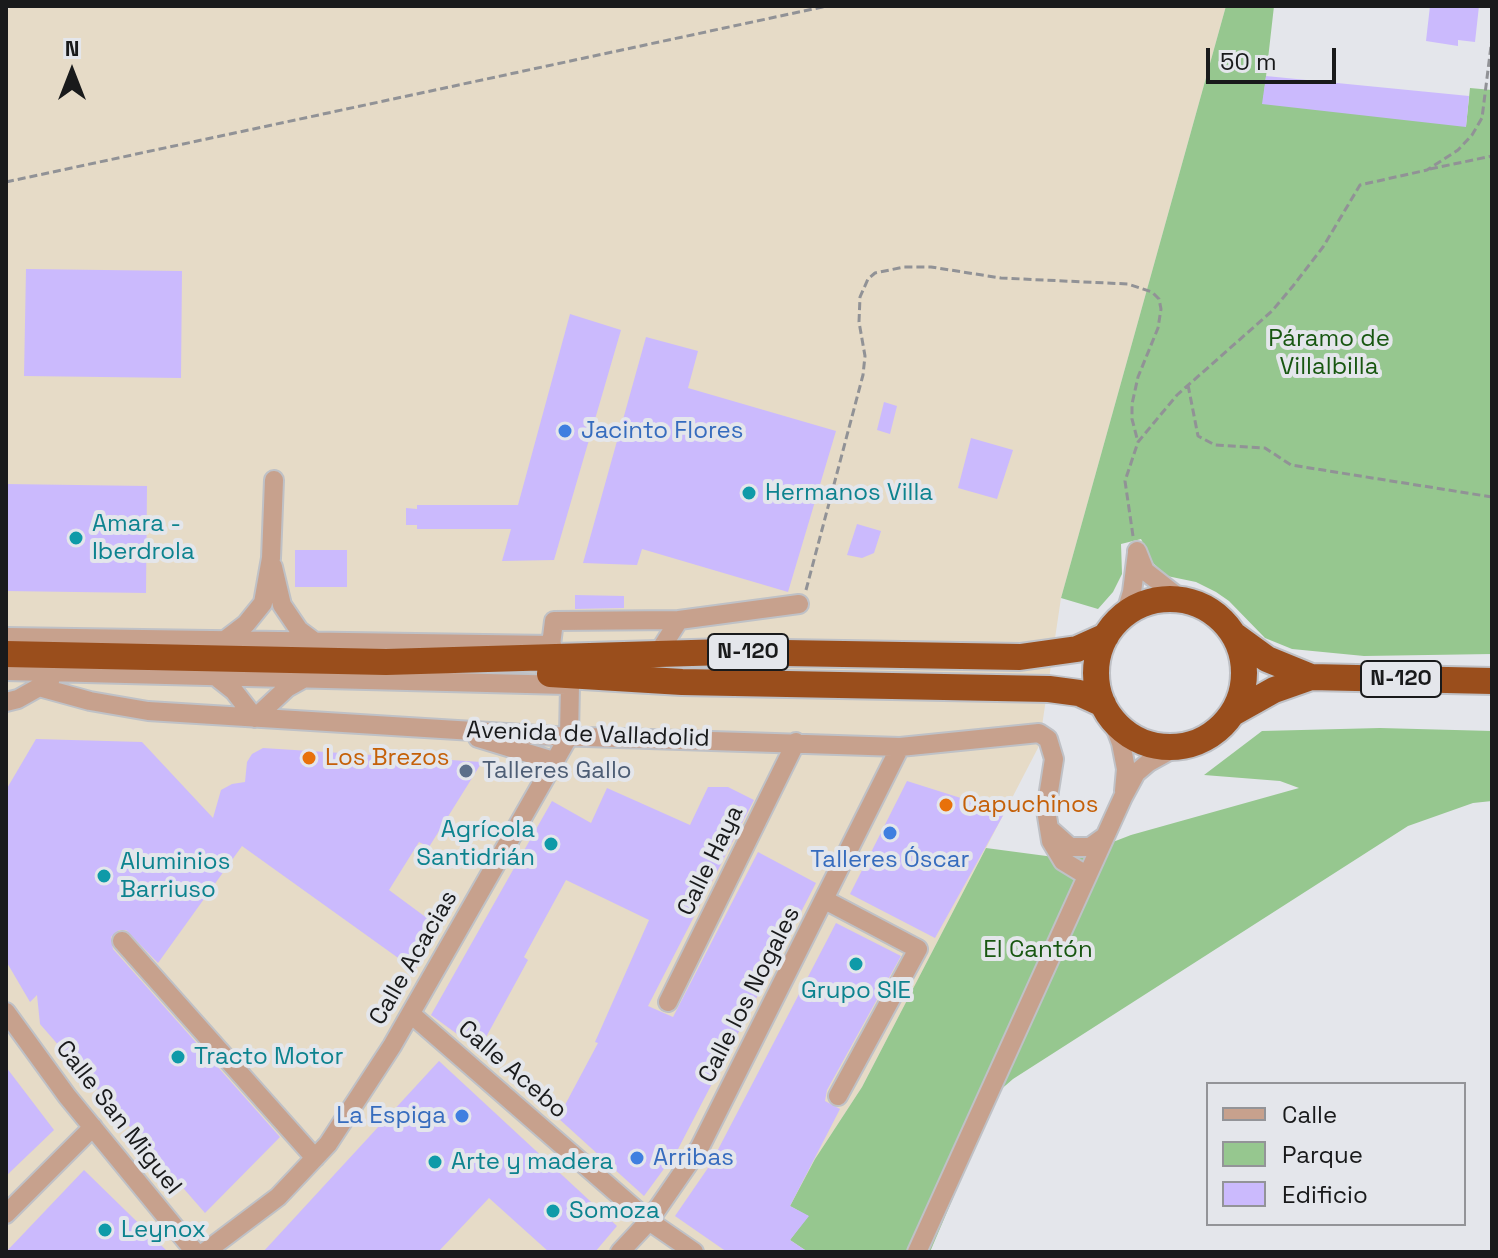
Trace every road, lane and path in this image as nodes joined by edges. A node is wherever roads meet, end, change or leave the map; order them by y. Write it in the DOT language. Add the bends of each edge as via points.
graph roads {
  1 [pos="827,6"];
  2 [pos="1492,38"];
  3 [pos="1490,74"];
  4 [pos="1492,156"];
  5 [pos="1427,170"];
  6 [pos="6,182"];
  7 [pos="1188,385"];
  8 [pos="1138,442"];
  9 [pos="274,480"];
  10 [pos="1492,497"];
  11 [pos="1137,551"];
  12 [pos="271,558"];
  13 [pos="1182,600"];
  14 [pos="799,604"];
  15 [pos="1125,615"];
  16 [pos="679,620"];
  17 [pos="1233,634"];
  18 [pos="1106,636"];
  19 [pos="6,637"];
  20 [pos="225,640"];
  21 [pos="315,642"];
  22 [pos="551,645"];
  23 [pos="662,647"];
  24 [pos="726,652"];
  25 [pos="6,654"];
  26 [pos="386,662"];
  27 [pos="6,671"];
  28 [pos="64,673"];
  29 [pos="215,676"];
  30 [pos="1311,677"];
  31 [pos="305,678"];
  32 [pos="1492,681"];
  33 [pos="718,683"];
  34 [pos="570,685"];
  35 [pos="39,687"];
  36 [pos="6,702"];
  37 [pos="1107,710"];
  38 [pos="1233,713"];
  39 [pos="255,718"];
  40 [pos="453,730"];
  41 [pos="569,736"];
  42 [pos="796,742"];
  43 [pos="1178,746"];
  44 [pos="900,747"];
  45 [pos="554,761"];
  46 [pos="1123,797"];
  47 [pos="1048,826"];
  48 [pos="1086,862"];
  49 [pos="825,900"];
  50 [pos="122,941"];
  51 [pos="668,1002"];
  52 [pos="6,1012"];
  53 [pos="411,1014"];
  54 [pos="838,1096"];
  55 [pos="93,1127"];
  56 [pos="315,1158"];
  57 [pos="6,1214"];
  58 [pos="649,1221"];
  59 [pos="195,1251"];
  60 [pos="620,1252"];
  61 [pos="694,1252"];
  62 [pos="917,1252"];
  1 -- 6 [label="path"];
  2 -- 3 [label="path"];
  3 -- 5 [label="path" via="1482,118 1472,135"];
  4 -- 5 [label="path"];
  5 -- 7 [label="path" via="1360,185 1323,247 1272,311"];
  7 -- 8 [label="path"];
  7 -- 10 [label="path" via="1198,436 1215,445 1265,448 1291,465"];
  8 -- 11 [label="path" via="1125,481"];
  8 -- 14 [label="path" via="1132,404 1161,309 1152,292 1128,284 1001,278 931,267 875,273 860,297 863,375"];
  9 -- 12 [label="street"];
  11 -- 13 [label="street" via="1145,571"];
  11 -- 15 [label="street"];
  12 -- 20 [label="street" via="263,603"];
  12 -- 21 [label="street" via="282,605"];
  13 -- 15 [label="highway, N-120" via="1152,602"];
  13 -- 17 [label="highway, N-120" via="1215,614"];
  14 -- 16 [label="street"];
  15 -- 18 [label="highway, N-120"];
  16 -- 22 [label="street" via="554,621"];
  16 -- 23 [label="street"];
  17 -- 30 [label="highway, N-120" via="1267,659"];
  17 -- 38 [label="highway" via="1244,679"];
  18 -- 24 [label="highway, N-120" via="1077,649 1020,657"];
  18 -- 37 [label="highway, N-120" via="1097,668"];
  19 -- 20 [label="street"];
  20 -- 21 [label="street"];
  21 -- 22 [label="street"];
  22 -- 23 [label="street"];
  23 -- 24 [label="street"];
  24 -- 26 [label="highway, N-120"];
  25 -- 26 [label="highway, N-120"];
  26 -- 33 [label="highway, N-120"];
  27 -- 28 [label="street, Avenida de Valladolid"];
  28 -- 29 [label="street, Avenida de Valladolid"];
  28 -- 35 [label="street"];
  29 -- 31 [label="street, Avenida de Valladolid"];
  29 -- 39 [label="street"];
  30 -- 32 [label="highway, N-120"];
  30 -- 38 [label="highway, N-120"];
  31 -- 34 [label="street, Avenida de Valladolid"];
  31 -- 39 [label="street"];
  33 -- 34 [label="street, Avenida de Valladolid"];
  33 -- 37 [label="highway, N-120" via="1049,689 1079,693"];
  34 -- 41 [label="street, Calle Acacias"];
  35 -- 36 [label="street"];
  35 -- 39 [label="street, Avenida de Valladolid" via="148,711"];
  37 -- 43 [label="highway, N-120" via="1141,741"];
  37 -- 46 [label="street" via="1126,769"];
  38 -- 43 [label="highway, N-120" via="1207,737"];
  39 -- 40 [label="street, Avenida de Valladolid"];
  40 -- 41 [label="street, Avenida de Valladolid"];
  40 -- 45 [label="street"];
  41 -- 42 [label="street, Avenida de Valladolid"];
  41 -- 45 [label="street, Calle Acacias"];
  42 -- 44 [label="street, Avenida de Valladolid"];
  42 -- 51 [label="street, Calle Haya"];
  43 -- 46 [label="street" via="1136,773"];
  44 -- 47 [label="street, Avenida de Valladolid" via="1039,733 1048,739 1054,759"];
  44 -- 49 [label="street, Calle los Nogales"];
  45 -- 53 [label="street, Calle Acacias"];
  46 -- 48 [label="street"];
  47 -- 48 [label="street"];
  47 -- 48 [label="street, Avenida de Valladolid" via="1063,861"];
  48 -- 62 [label="street"];
  49 -- 54 [label="street" via="918,949"];
  49 -- 58 [label="street, Calle los Nogales" via="700,1147"];
  50 -- 56 [label="street"];
  52 -- 55 [label="street, Calle San Miguel"];
  53 -- 56 [label="street, Calle Acacias"];
  53 -- 58 [label="street, Calle Acebo"];
  55 -- 57 [label="street"];
  55 -- 59 [label="street, Calle San Miguel"];
  56 -- 59 [label="street, Calle Acacias" via="278,1197"];
  58 -- 60 [label="street, Calle los Nogales"];
  58 -- 61 [label="street, Calle Acebo"];
}
